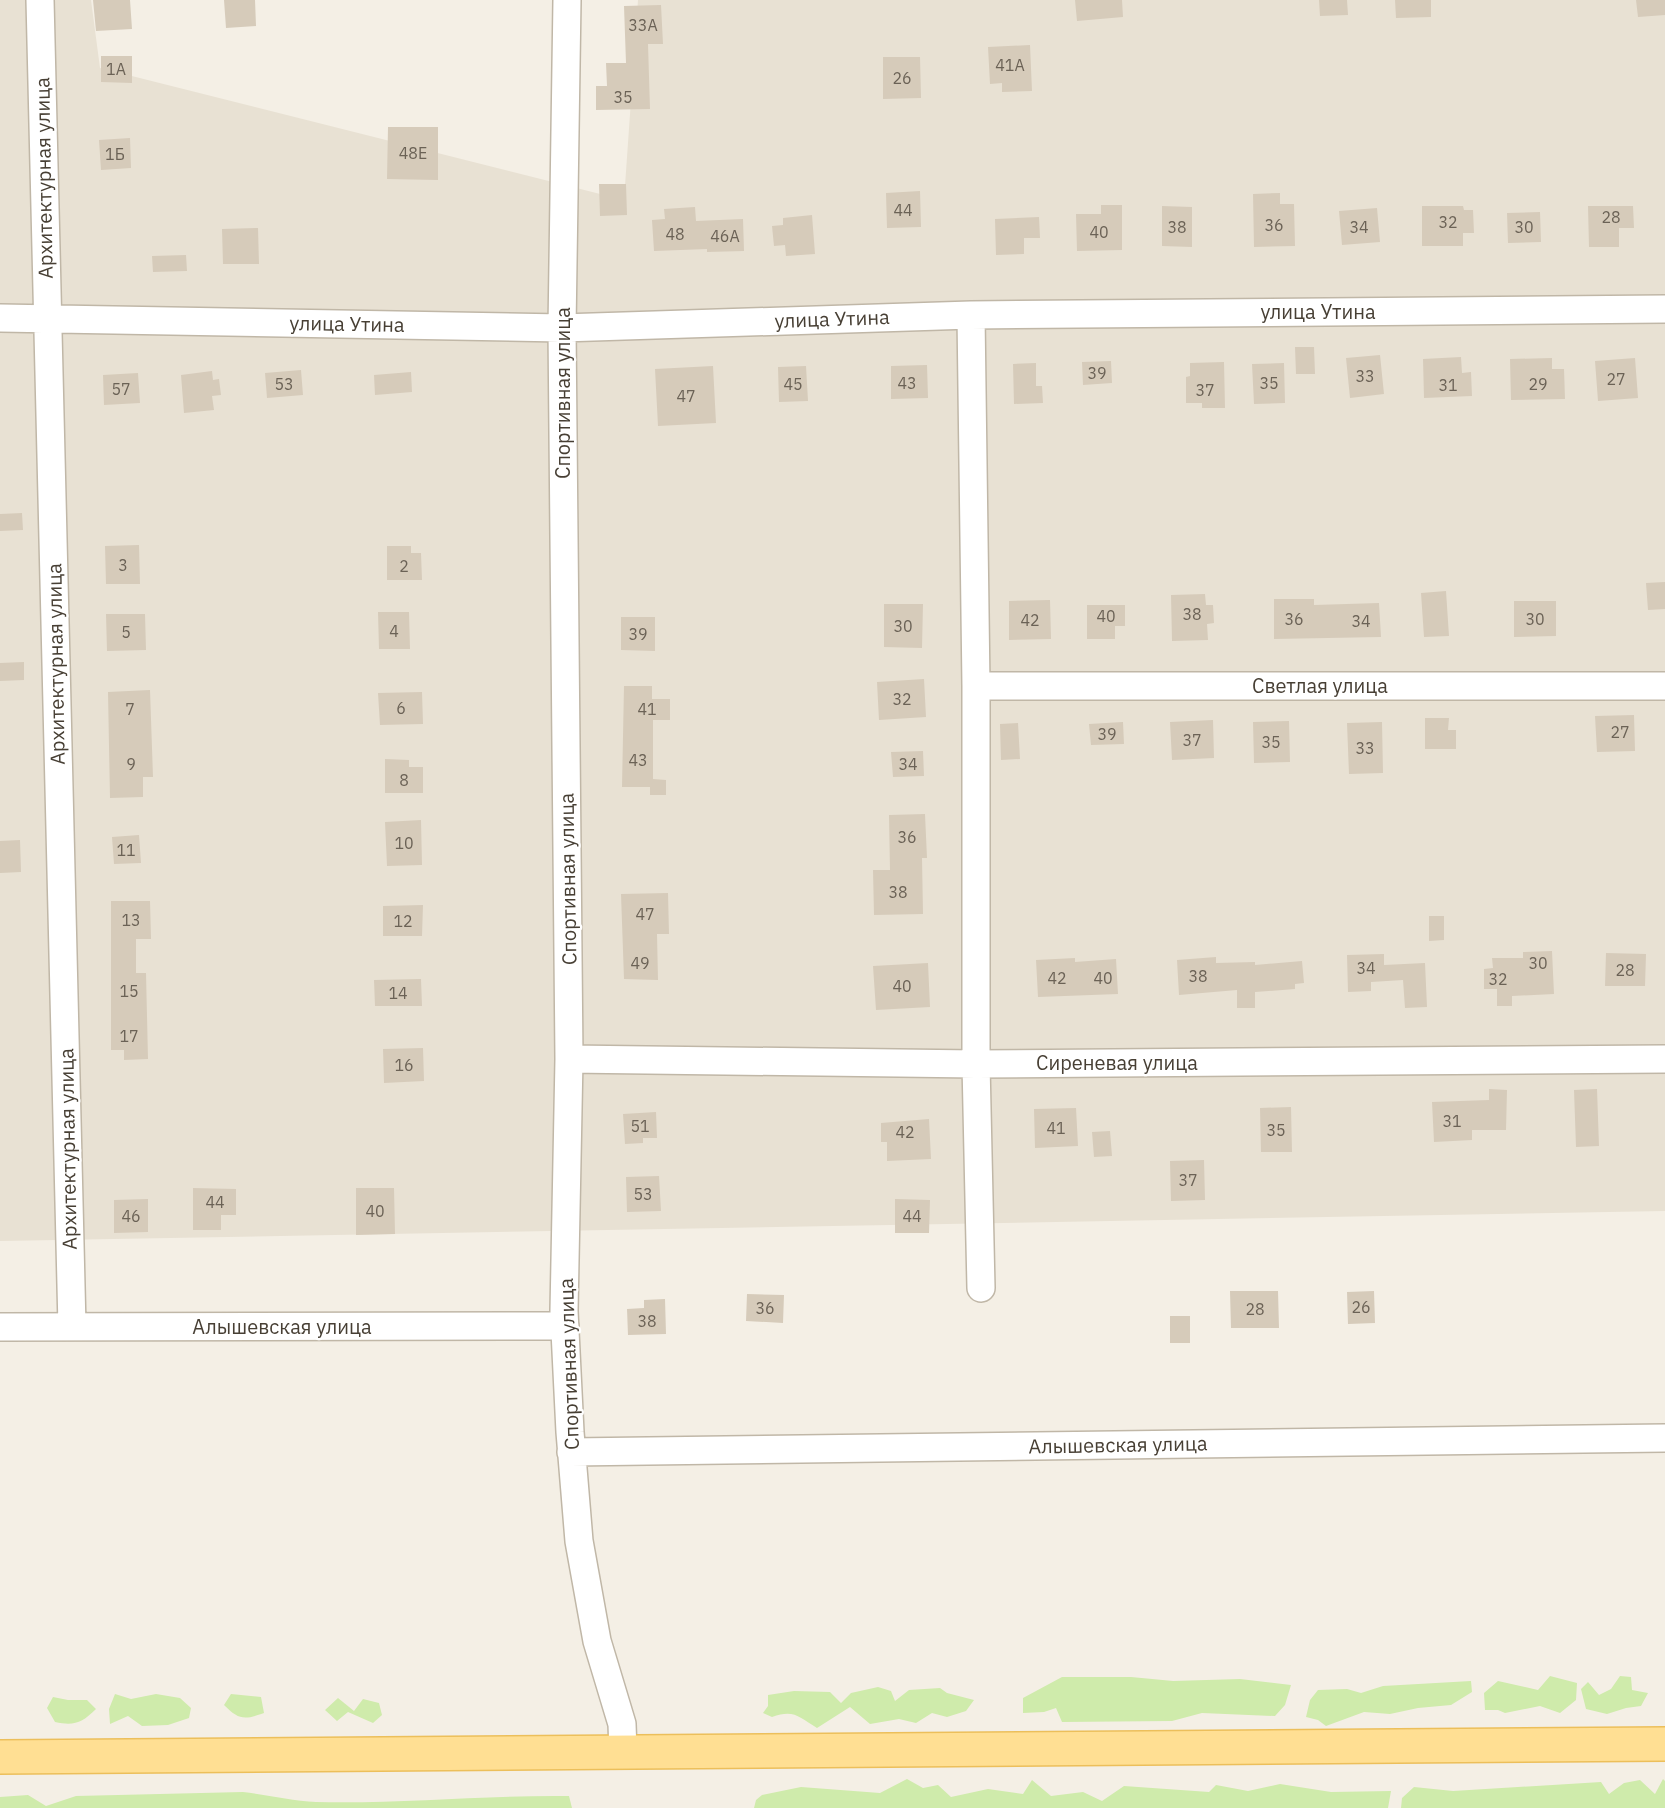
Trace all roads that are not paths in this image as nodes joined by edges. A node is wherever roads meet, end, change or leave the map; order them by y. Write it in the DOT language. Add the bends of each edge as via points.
graph roads {
  1 [pos="40,0"];
  2 [pos="567,0"];
  3 [pos="1665,309"];
  4 [pos="971,315"];
  5 [pos="0,318"];
  6 [pos="48,319"];
  7 [pos="562,328"];
  8 [pos="976,686"];
  9 [pos="1665,687"];
  10 [pos="569,1059"];
  11 [pos="1665,1059"];
  12 [pos="976,1064"];
  13 [pos="981,1288"];
  14 [pos="565,1326"];
  15 [pos="0,1327"];
  16 [pos="72,1327"];
  17 [pos="1665,1438"];
  18 [pos="571,1452"];
  19 [pos="1665,1744"];
  20 [pos="623,1751"];
  21 [pos="0,1757"];
  1 -- 6 [label="street, Архитектурная улица"];
  2 -- 7 [label="street, Спортивная улица"];
  3 -- 4 [label="street, улица Утина"];
  4 -- 7 [label="street, улица Утина"];
  4 -- 8 [label="street"];
  5 -- 6 [label="street, улица Утина"];
  6 -- 7 [label="street, улица Утина"];
  6 -- 16 [label="street, Архитектурная улица"];
  7 -- 10 [label="street, Спортивная улица"];
  8 -- 9 [label="street, Светлая улица"];
  8 -- 12 [label="street"];
  10 -- 12 [label="street, Сиреневая улица"];
  10 -- 14 [label="street, Спортивная улица"];
  11 -- 12 [label="street, Сиреневая улица"];
  12 -- 13 [label="street"];
  14 -- 16 [label="street, Алышевская улица"];
  14 -- 18 [label="street, Спортивная улица"];
  15 -- 16 [label="street, Алышевская улица"];
  17 -- 18 [label="street, Алышевская улица"];
  18 -- 20 [label="street, Спортивная улица" via="579,1541 597,1641 622,1724"];
  19 -- 20 [label="main road"];
  20 -- 21 [label="main road"];
}
